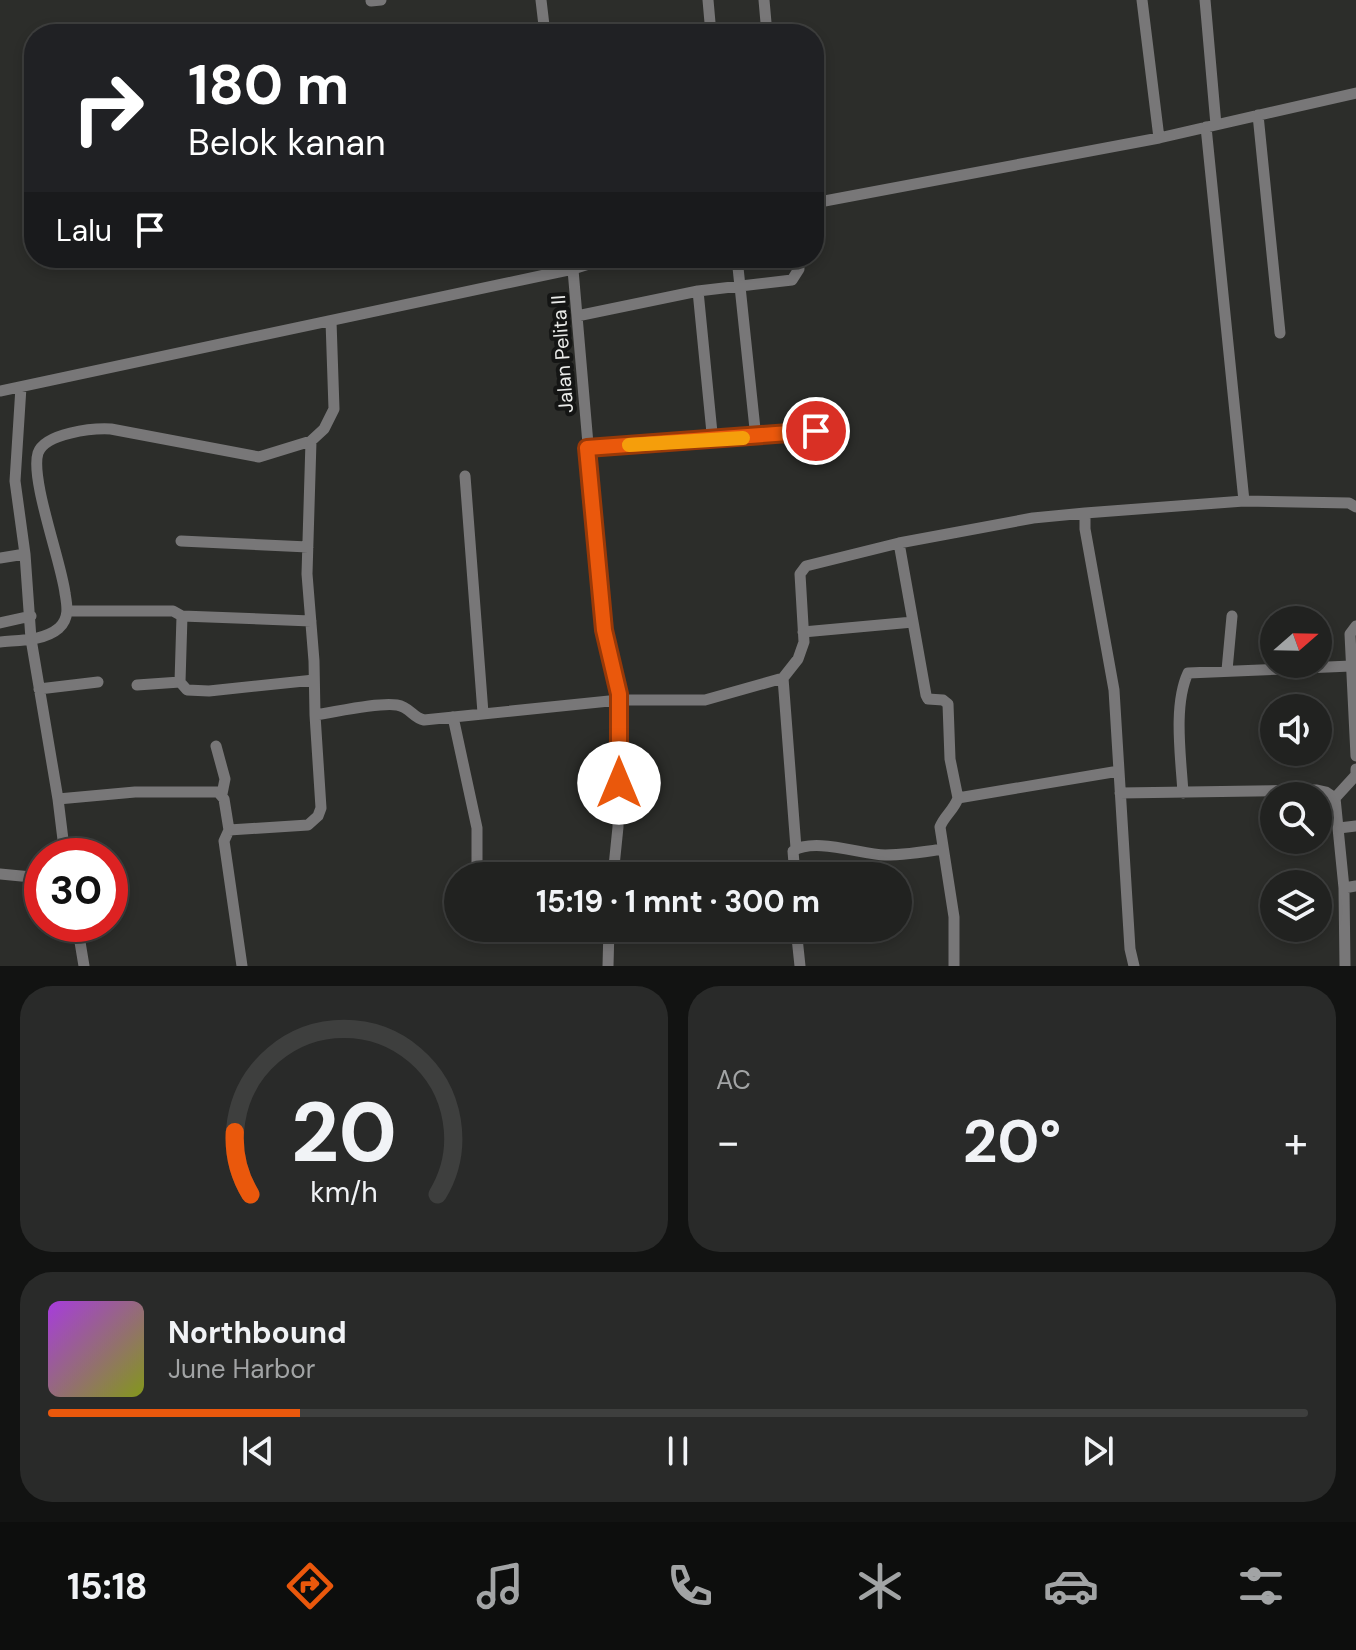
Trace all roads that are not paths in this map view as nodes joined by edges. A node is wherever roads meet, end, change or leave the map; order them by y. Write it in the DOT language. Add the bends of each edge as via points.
graph roads {
  1 [pos="381,0"];
  2 [pos="541,0"];
  3 [pos="708,0"];
  4 [pos="764,0"];
  5 [pos="1142,0"];
  6 [pos="1205,0"];
  7 [pos="371,1"];
  8 [pos="544,24"];
  9 [pos="710,24"];
  10 [pos="766,24"];
  11 [pos="1356,93"];
  12 [pos="1258,115"];
  13 [pos="1211,126"];
  14 [pos="1159,138"];
  15 [pos="824,201"];
  16 [pos="552,268"];
  17 [pos="573,268"];
  18 [pos="739,268"];
  19 [pos="799,268"];
  20 [pos="742,285"];
  21 [pos="698,291"];
  22 [pos="577,316"];
  23 [pos="327,322"];
  24 [pos="1280,333"];
  25 [pos="21,387"];
  26 [pos="0,391"];
  27 [pos="816,431"];
  28 [pos="761,436"];
  29 [pos="311,441"];
  30 [pos="712,441"];
  31 [pos="587,448"];
  32 [pos="465,476"];
  33 [pos="1244,498"];
  34 [pos="1356,507"];
  35 [pos="1085,513"];
  36 [pos="181,541"];
  37 [pos="899,543"];
  38 [pos="308,547"];
  39 [pos="25,554"];
  40 [pos="0,558"];
  41 [pos="67,611"];
  42 [pos="182,616"];
  43 [pos="1232,616"];
  44 [pos="31,618"];
  45 [pos="311,621"];
  46 [pos="913,622"];
  47 [pos="0,623"];
  48 [pos="1356,626"];
  49 [pos="803,632"];
  50 [pos="31,637"];
  51 [pos="0,642"];
  52 [pos="1351,666"];
  53 [pos="1227,670"];
  54 [pos="783,678"];
  55 [pos="314,680"];
  56 [pos="98,682"];
  57 [pos="180,682"];
  58 [pos="137,685"];
  59 [pos="39,689"];
  60 [pos="619,700"];
  61 [pos="483,713"];
  62 [pos="315,715"];
  63 [pos="453,717"];
  64 [pos="1356,744"];
  65 [pos="216,746"];
  66 [pos="1356,756"];
  67 [pos="1356,769"];
  68 [pos="1119,771"];
  69 [pos="1120,793"];
  70 [pos="1183,793"];
  71 [pos="222,794"];
  72 [pos="958,798"];
  73 [pos="1335,798"];
  74 [pos="58,799"];
  75 [pos="1356,826"];
  76 [pos="1339,828"];
  77 [pos="229,830"];
  78 [pos="63,838"];
  79 [pos="796,848"];
  80 [pos="942,849"];
  81 [pos="477,862"];
  82 [pos="614,862"];
  83 [pos="794,862"];
  84 [pos="0,874"];
  85 [pos="24,876"];
  86 [pos="1350,887"];
  87 [pos="80,942"];
  88 [pos="609,942"];
  89 [pos="797,942"];
  90 [pos="84,966"];
  91 [pos="242,966"];
  92 [pos="608,966"];
  93 [pos="800,966"];
  94 [pos="954,966"];
  95 [pos="1134,966"];
  96 [pos="1345,966"];
  1 -- 7 [label="street"];
  2 -- 8 [label="street"];
  3 -- 9 [label="street"];
  4 -- 10 [label="street"];
  5 -- 14 [label="street"];
  6 -- 13 [label="street"];
  11 -- 12 [label="street"];
  12 -- 13 [label="street"];
  12 -- 24 [label="street"];
  13 -- 14 [label="street"];
  13 -- 33 [label="street"];
  14 -- 15 [label="street"];
  16 -- 23 [label="street"];
  17 -- 22 [label="street, Jalan Pelita II"];
  18 -- 20 [label="street"];
  19 -- 20 [label="street" via="792,280"];
  20 -- 21 [label="street"];
  20 -- 28 [label="street" via="754,422"];
  21 -- 22 [label="street"];
  21 -- 30 [label="street"];
  22 -- 31 [label="street, Jalan Pelita II"];
  23 -- 25 [label="street"];
  23 -- 29 [label="street" via="334,409"];
  25 -- 26 [label="street"];
  25 -- 39 [label="street" via="15,481"];
  27 -- 28 [label="street"];
  28 -- 30 [label="street"];
  29 -- 38 [label="street"];
  29 -- 41 [label="street" via="259,457 111,429 88,428 53,439 38,454 39,485"];
  30 -- 31 [label="street"];
  31 -- 60 [label="street, Jalan Pelita II" via="604,630"];
  32 -- 61 [label="street"];
  33 -- 34 [label="street"];
  33 -- 35 [label="street"];
  35 -- 37 [label="street"];
  35 -- 68 [label="street" via="1114,690"];
  36 -- 38 [label="street"];
  37 -- 46 [label="street"];
  37 -- 49 [label="street" via="804,568"];
  38 -- 45 [label="street"];
  39 -- 40 [label="street"];
  39 -- 44 [label="street"];
  41 -- 42 [label="street" via="173,611"];
  41 -- 50 [label="street" via="59,629"];
  42 -- 45 [label="street"];
  42 -- 57 [label="street"];
  43 -- 53 [label="street"];
  44 -- 47 [label="street"];
  44 -- 50 [label="street"];
  45 -- 55 [label="street"];
  46 -- 49 [label="street"];
  46 -- 72 [label="street" via="926,695 948,704"];
  48 -- 52 [label="street" via="1350,634"];
  49 -- 54 [label="street" via="798,659"];
  50 -- 51 [label="street"];
  50 -- 59 [label="street"];
  52 -- 53 [label="street"];
  52 -- 64 [label="street"];
  53 -- 70 [label="street" via="1191,671 1186,676 1180,733"];
  54 -- 60 [label="street" via="705,700"];
  54 -- 79 [label="street"];
  55 -- 57 [label="street" via="209,691 187,690"];
  55 -- 62 [label="street"];
  56 -- 59 [label="street"];
  57 -- 58 [label="street"];
  59 -- 74 [label="street"];
  60 -- 61 [label="street"];
  60 -- 82 [label="street, Jalan Pelita II"];
  61 -- 63 [label="street"];
  62 -- 63 [label="street" via="394,704 420,720"];
  62 -- 77 [label="street" via="318,816 308,825"];
  63 -- 81 [label="street" via="477,828"];
  64 -- 66 [label="street"];
  65 -- 71 [label="street" via="225,779"];
  67 -- 73 [label="street"];
  68 -- 69 [label="street"];
  68 -- 72 [label="street"];
  69 -- 70 [label="street"];
  69 -- 95 [label="street"];
  70 -- 73 [label="street" via="1317,790"];
  71 -- 74 [label="street" via="135,792"];
  71 -- 77 [label="street"];
  72 -- 80 [label="street" via="942,821"];
  73 -- 76 [label="street"];
  74 -- 78 [label="street"];
  75 -- 76 [label="street"];
  76 -- 86 [label="street"];
  77 -- 91 [label="street" via="224,841"];
  79 -- 80 [label="street" via="887,855"];
  79 -- 83 [label="street"];
  80 -- 94 [label="street" via="954,917"];
  84 -- 85 [label="street"];
  86 -- 96 [label="street"];
  87 -- 90 [label="street"];
  88 -- 92 [label="street"];
  89 -- 93 [label="street"];
}
